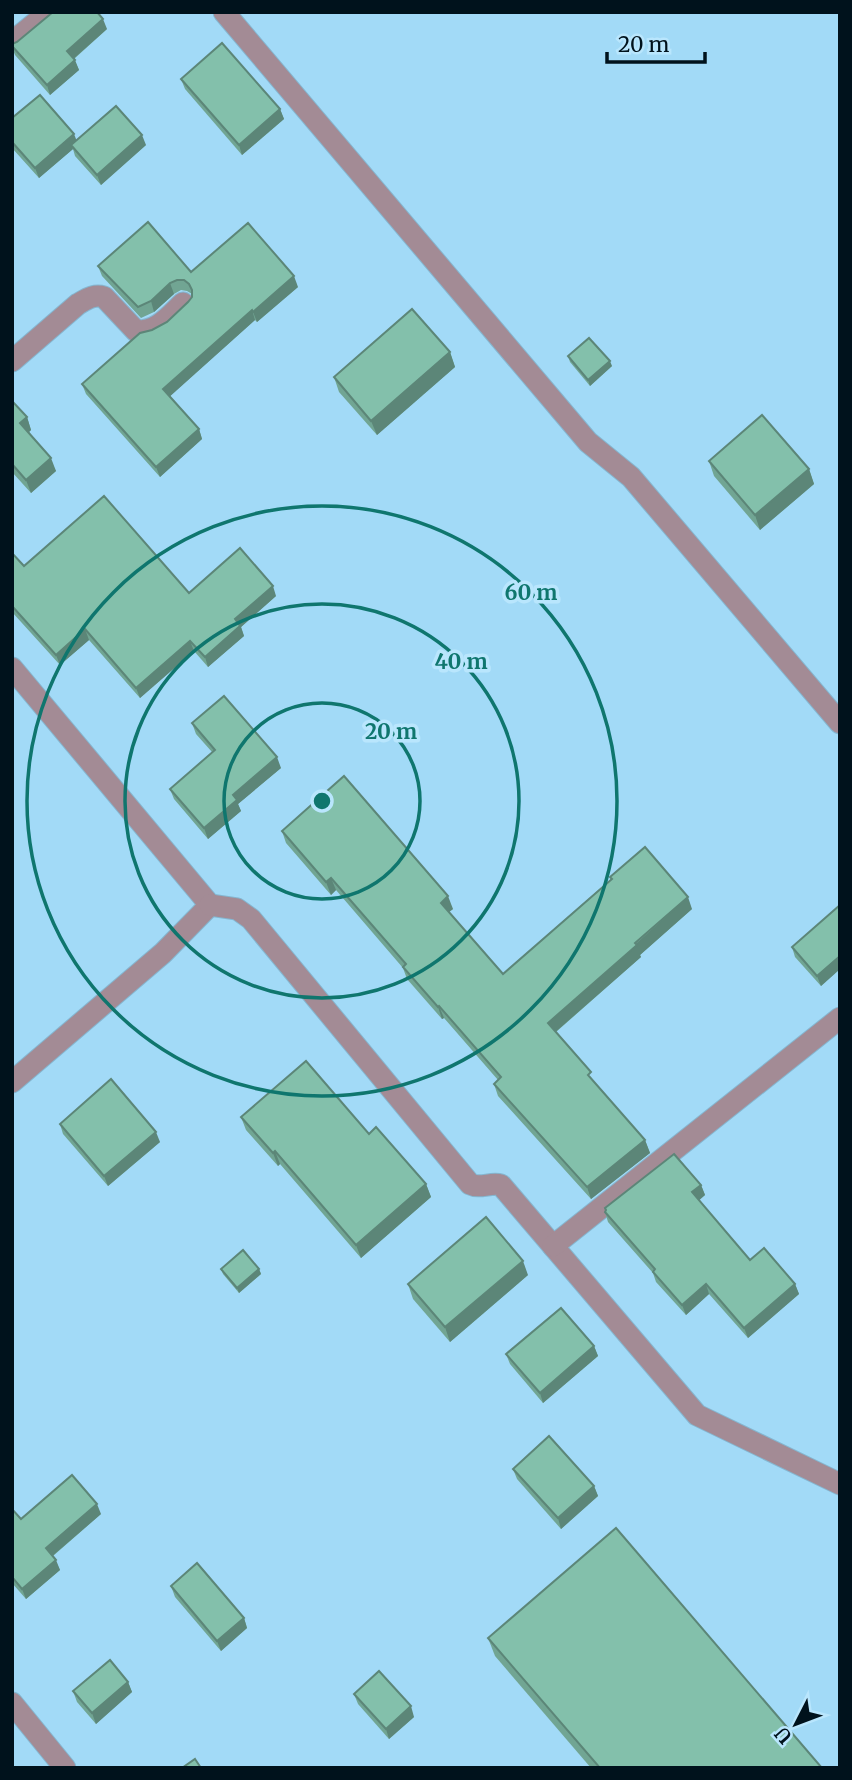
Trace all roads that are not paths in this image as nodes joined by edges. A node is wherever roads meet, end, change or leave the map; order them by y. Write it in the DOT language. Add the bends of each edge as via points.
graph roads {
  1 [pos="49,12"];
  2 [pos="224,12"];
  3 [pos="12,42"];
  4 [pos="183,303"];
  5 [pos="12,361"];
  6 [pos="12,668"];
  7 [pos="840,723"];
  8 [pos="210,905"];
  9 [pos="840,1018"];
  10 [pos="12,1083"];
  11 [pos="553,1246"];
  12 [pos="840,1484"];
  13 [pos="12,1703"];
  14 [pos="65,1768"];
  1 -- 3 [label="street"];
  2 -- 7 [label="street" via="588,442 631,477"];
  4 -- 5 [label="street" via="145,332 136,331 104,297 89,298"];
  6 -- 8 [label="street"];
  8 -- 10 [label="street" via="163,953"];
  8 -- 11 [label="street" via="237,909 251,919 470,1184 501,1185"];
  9 -- 11 [label="street"];
  11 -- 12 [label="street" via="697,1415"];
  13 -- 14 [label="street"];
}
